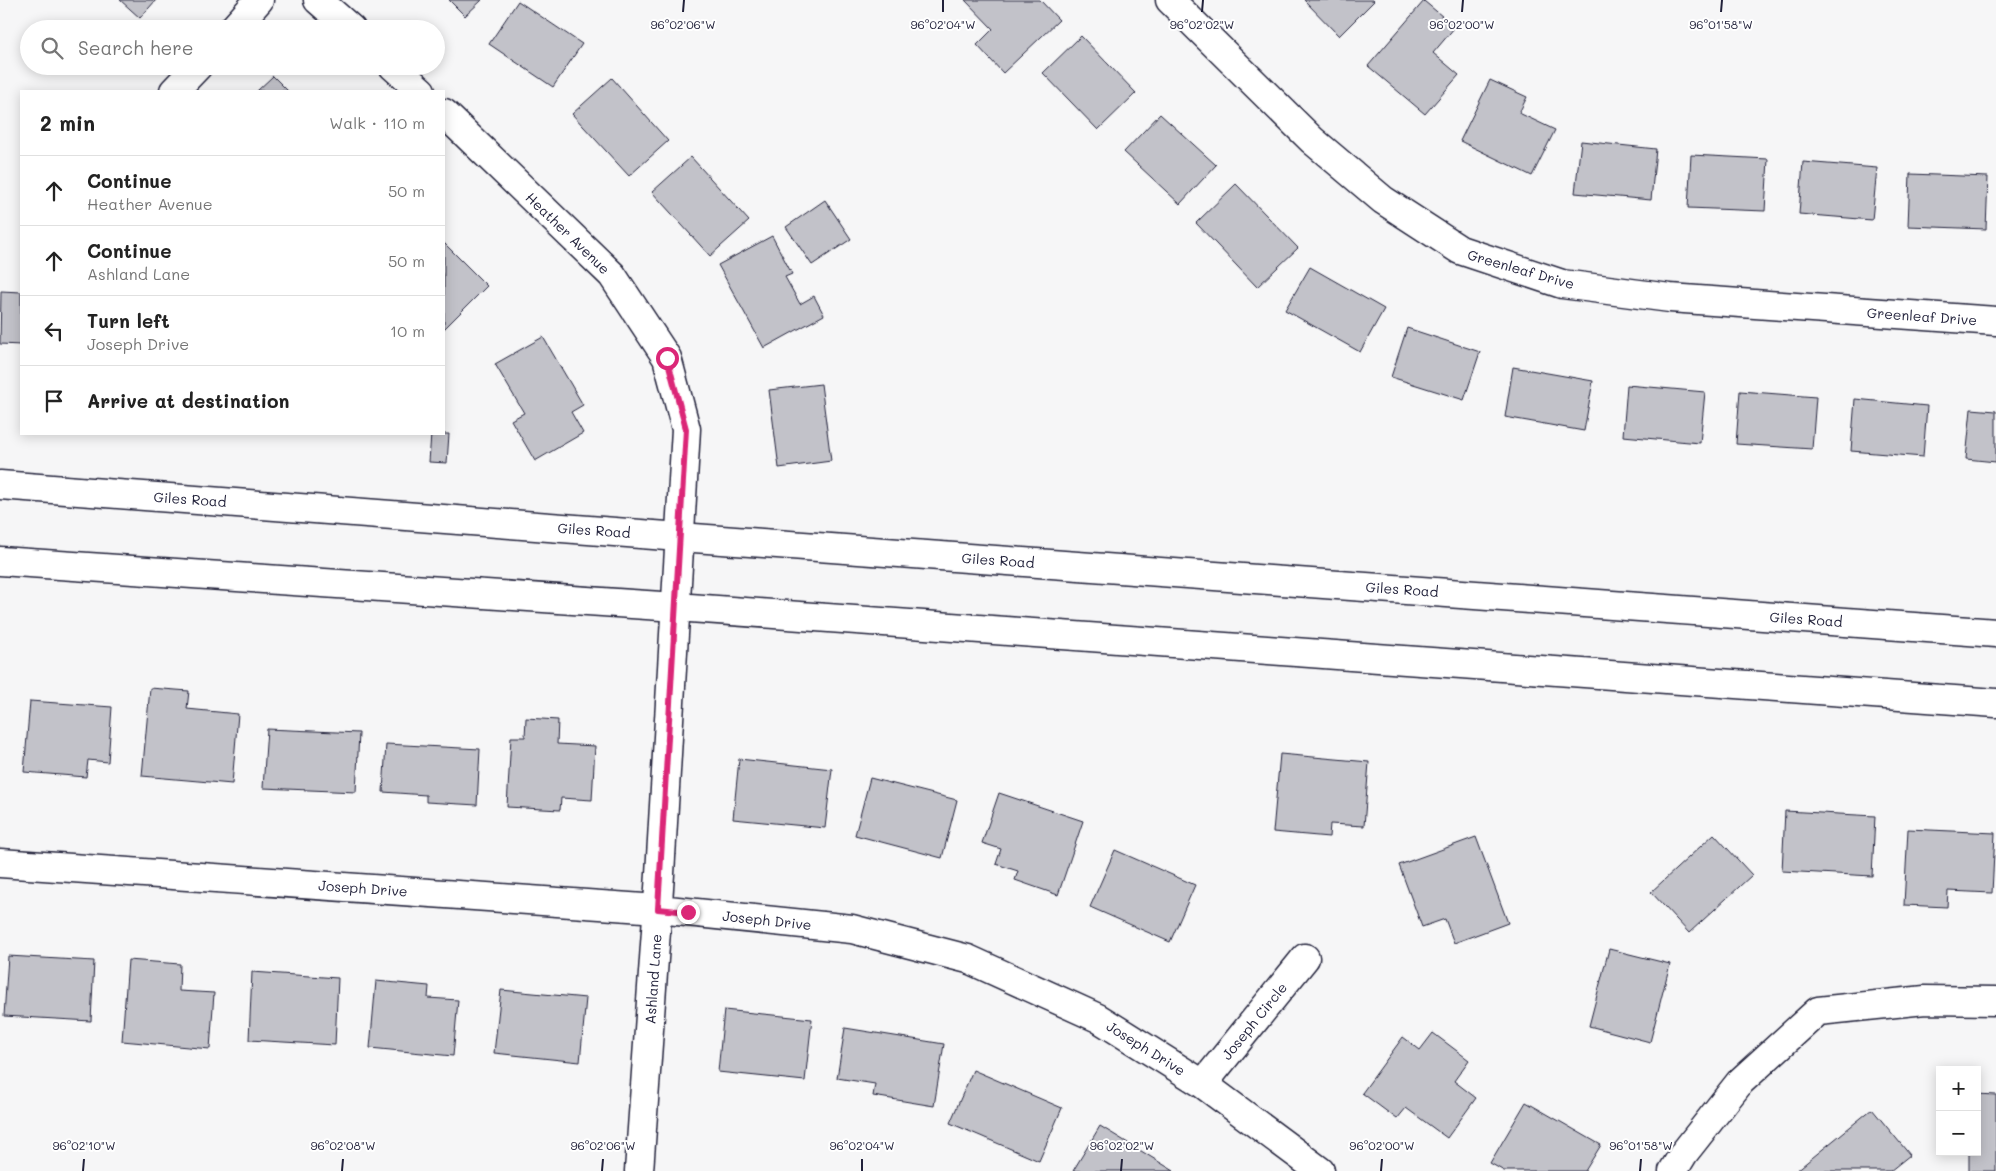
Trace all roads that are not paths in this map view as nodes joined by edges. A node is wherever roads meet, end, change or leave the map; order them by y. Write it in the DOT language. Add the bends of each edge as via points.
graph roads {
  1 [pos="259,0"];
  2 [pos="318,0"];
  3 [pos="1170,0"];
  4 [pos="240,20"];
  5 [pos="341,20"];
  6 [pos="189,75"];
  7 [pos="403,75"];
  8 [pos="175,90"];
  9 [pos="420,90"];
  10 [pos="445,114"];
  11 [pos="1996,321"];
  12 [pos="0,485"];
  13 [pos="680,537"];
  14 [pos="0,562"];
  15 [pos="676,608"];
  16 [pos="1996,633"];
  17 [pos="1996,704"];
  18 [pos="0,863"];
  19 [pos="658,909"];
  20 [pos="1305,958"];
  21 [pos="1996,1001"];
  22 [pos="1203,1084"];
  23 [pos="639,1171"];
  24 [pos="1320,1171"];
  25 [pos="1673,1171"];
  1 -- 4 [label="street"];
  2 -- 5 [label="street"];
  3 -- 11 [label="street, Greenleaf Drive" via="1312,140 1383,200 1460,250 1562,284 1650,295"];
  6 -- 8 [label="street"];
  7 -- 9 [label="street"];
  10 -- 13 [label="street, Heather Avenue" via="612,275 667,358 686,429"];
  12 -- 13 [label="street, Giles Road"];
  13 -- 15 [label="street, Heather Avenue"];
  13 -- 16 [label="street, Giles Road"];
  14 -- 15 [label="street"];
  15 -- 17 [label="street"];
  15 -- 19 [label="street, Ashland Lane"];
  18 -- 19 [label="street, Joseph Drive"];
  19 -- 22 [label="street, Joseph Drive" via="852,929 968,960 1098,1018"];
  19 -- 23 [label="street, Ashland Lane"];
  20 -- 22 [label="street, Joseph Circle"];
  21 -- 25 [label="street" via="1925,1000 1818,1012 1740,1082"];
  22 -- 24 [label="street, Joseph Drive"];
}
